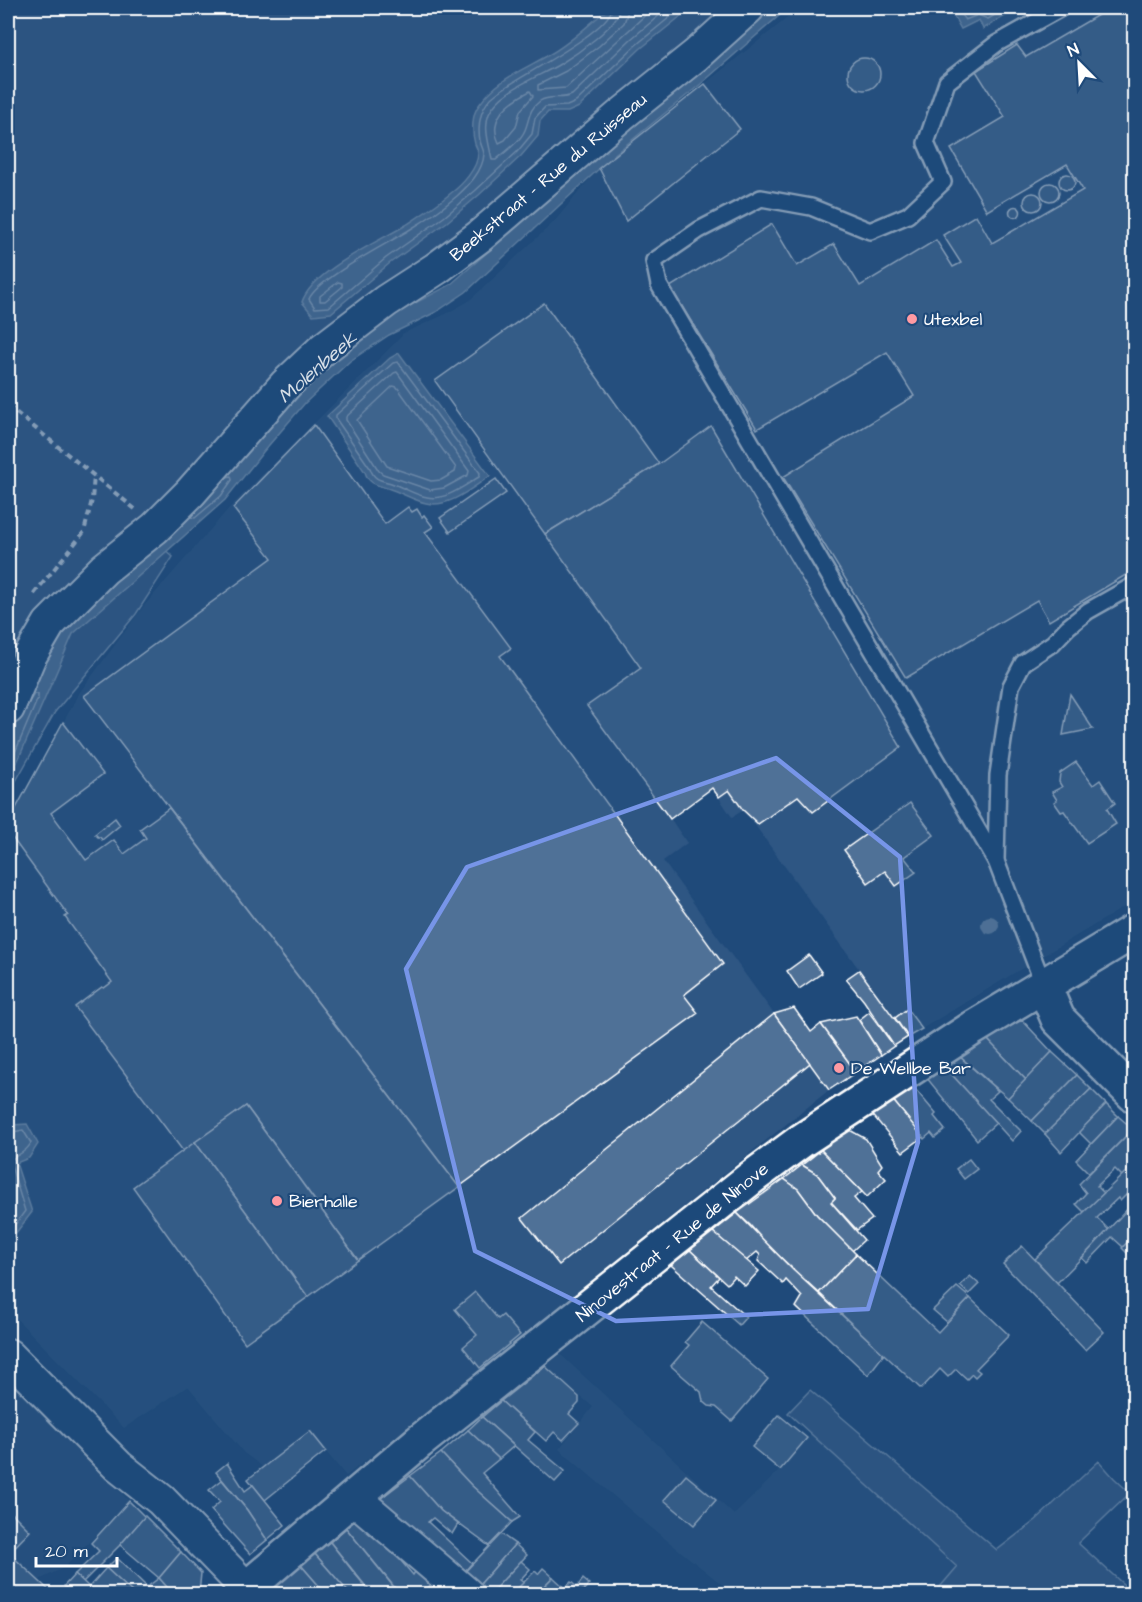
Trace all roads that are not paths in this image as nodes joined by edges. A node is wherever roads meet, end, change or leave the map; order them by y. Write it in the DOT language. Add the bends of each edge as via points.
graph roads {
  1 [pos="748,8"];
  2 [pos="1061,8"];
  3 [pos="1134,585"];
  4 [pos="8,708"];
  5 [pos="996,861"];
  6 [pos="1134,931"];
  7 [pos="1044,986"];
  8 [pos="1134,1095"];
  9 [pos="8,1355"];
  10 [pos="354,1497"];
  11 [pos="243,1592"];
  12 [pos="467,1594"];
  1 -- 4 [label="street, Beekstraat - Rue du Ruisseau" via="480,236 323,349 286,384 155,528 104,569 50,624 29,658"];
  2 -- 5 [label="lane" via="996,44 947,82 926,142 943,182 908,215 870,231 811,207 760,198 699,230 654,261 659,285"];
  3 -- 5 [label="lane" via="1088,611 1053,643 1023,663 1011,686 998,775"];
  5 -- 7 [label="lane"];
  6 -- 7 [label="main road, Ninovestraat - Rue de Ninove"];
  7 -- 8 [label="main road" via="1058,1019"];
  7 -- 10 [label="main road, Ninovestraat - Rue de Ninove" via="924,1059 759,1172"];
  9 -- 11 [label="street" via="118,1466 161,1500"];
  10 -- 11 [label="main road, Ninovestraat - Rue de Ninove"];
  10 -- 12 [label="street"];
}
